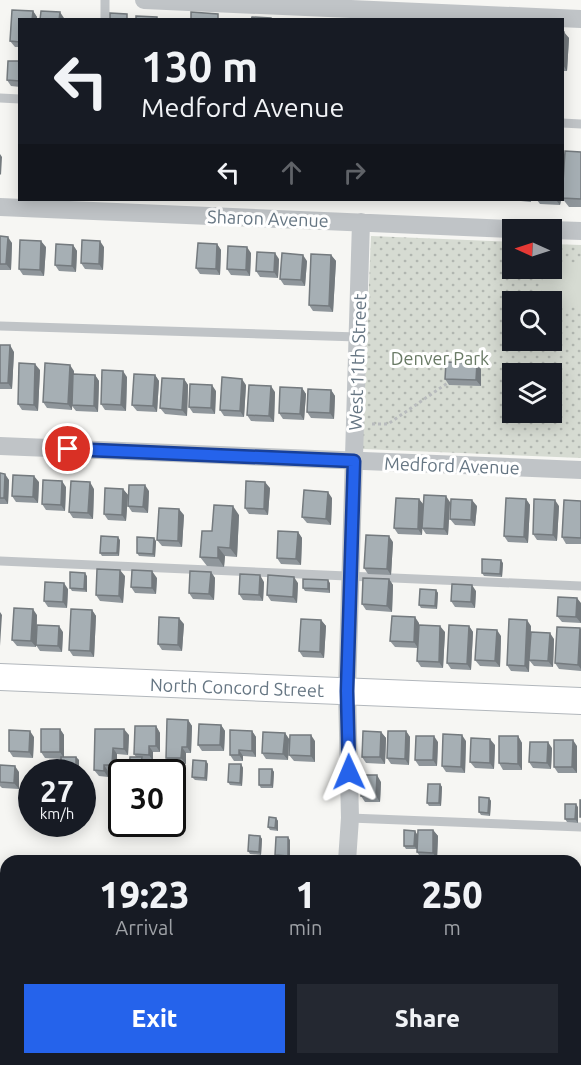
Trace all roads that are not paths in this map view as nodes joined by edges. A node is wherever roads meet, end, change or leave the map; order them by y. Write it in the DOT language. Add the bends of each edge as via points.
graph roads {
  1 [pos="105,0"];
  2 [pos="144,0"];
  3 [pos="105,18"];
  4 [pos="558,18"];
  5 [pos="564,18"];
  6 [pos="581,19"];
  7 [pos="0,98"];
  8 [pos="18,99"];
  9 [pos="564,123"];
  10 [pos="581,124"];
  11 [pos="98,205"];
  12 [pos="0,207"];
  13 [pos="361,222"];
  14 [pos="502,228"];
  15 [pos="562,230"];
  16 [pos="581,231"];
  17 [pos="0,326"];
  18 [pos="358,338"];
  19 [pos="0,446"];
  20 [pos="354,461"];
  21 [pos="581,470"];
  22 [pos="0,561"];
  23 [pos="350,577"];
  24 [pos="581,586"];
  25 [pos="0,677"];
  26 [pos="347,691"];
  27 [pos="581,701"];
  28 [pos="350,818"];
  29 [pos="581,827"];
  30 [pos="347,855"];
  1 -- 3 [label="lane"];
  2 -- 4 [label="street"];
  5 -- 6 [label="street"];
  7 -- 8 [label="lane"];
  9 -- 10 [label="lane"];
  11 -- 12 [label="street, Sharon Avenue"];
  11 -- 13 [label="street, Sharon Avenue"];
  13 -- 14 [label="street, Sharon Avenue"];
  13 -- 18 [label="street, West 11th Street"];
  15 -- 16 [label="street"];
  17 -- 18 [label="lane"];
  18 -- 20 [label="street, West 11th Street"];
  19 -- 20 [label="street, Medford Avenue"];
  20 -- 21 [label="street, Medford Avenue"];
  20 -- 23 [label="street, West 11th Street"];
  22 -- 23 [label="lane"];
  23 -- 24 [label="lane"];
  23 -- 26 [label="street, West 11th Street"];
  25 -- 26 [label="main road, North Concord Street"];
  26 -- 27 [label="main road, North Concord Street"];
  26 -- 28 [label="street, West 11th Street"];
  28 -- 29 [label="lane"];
  28 -- 30 [label="street, West 11th Street"];
}
